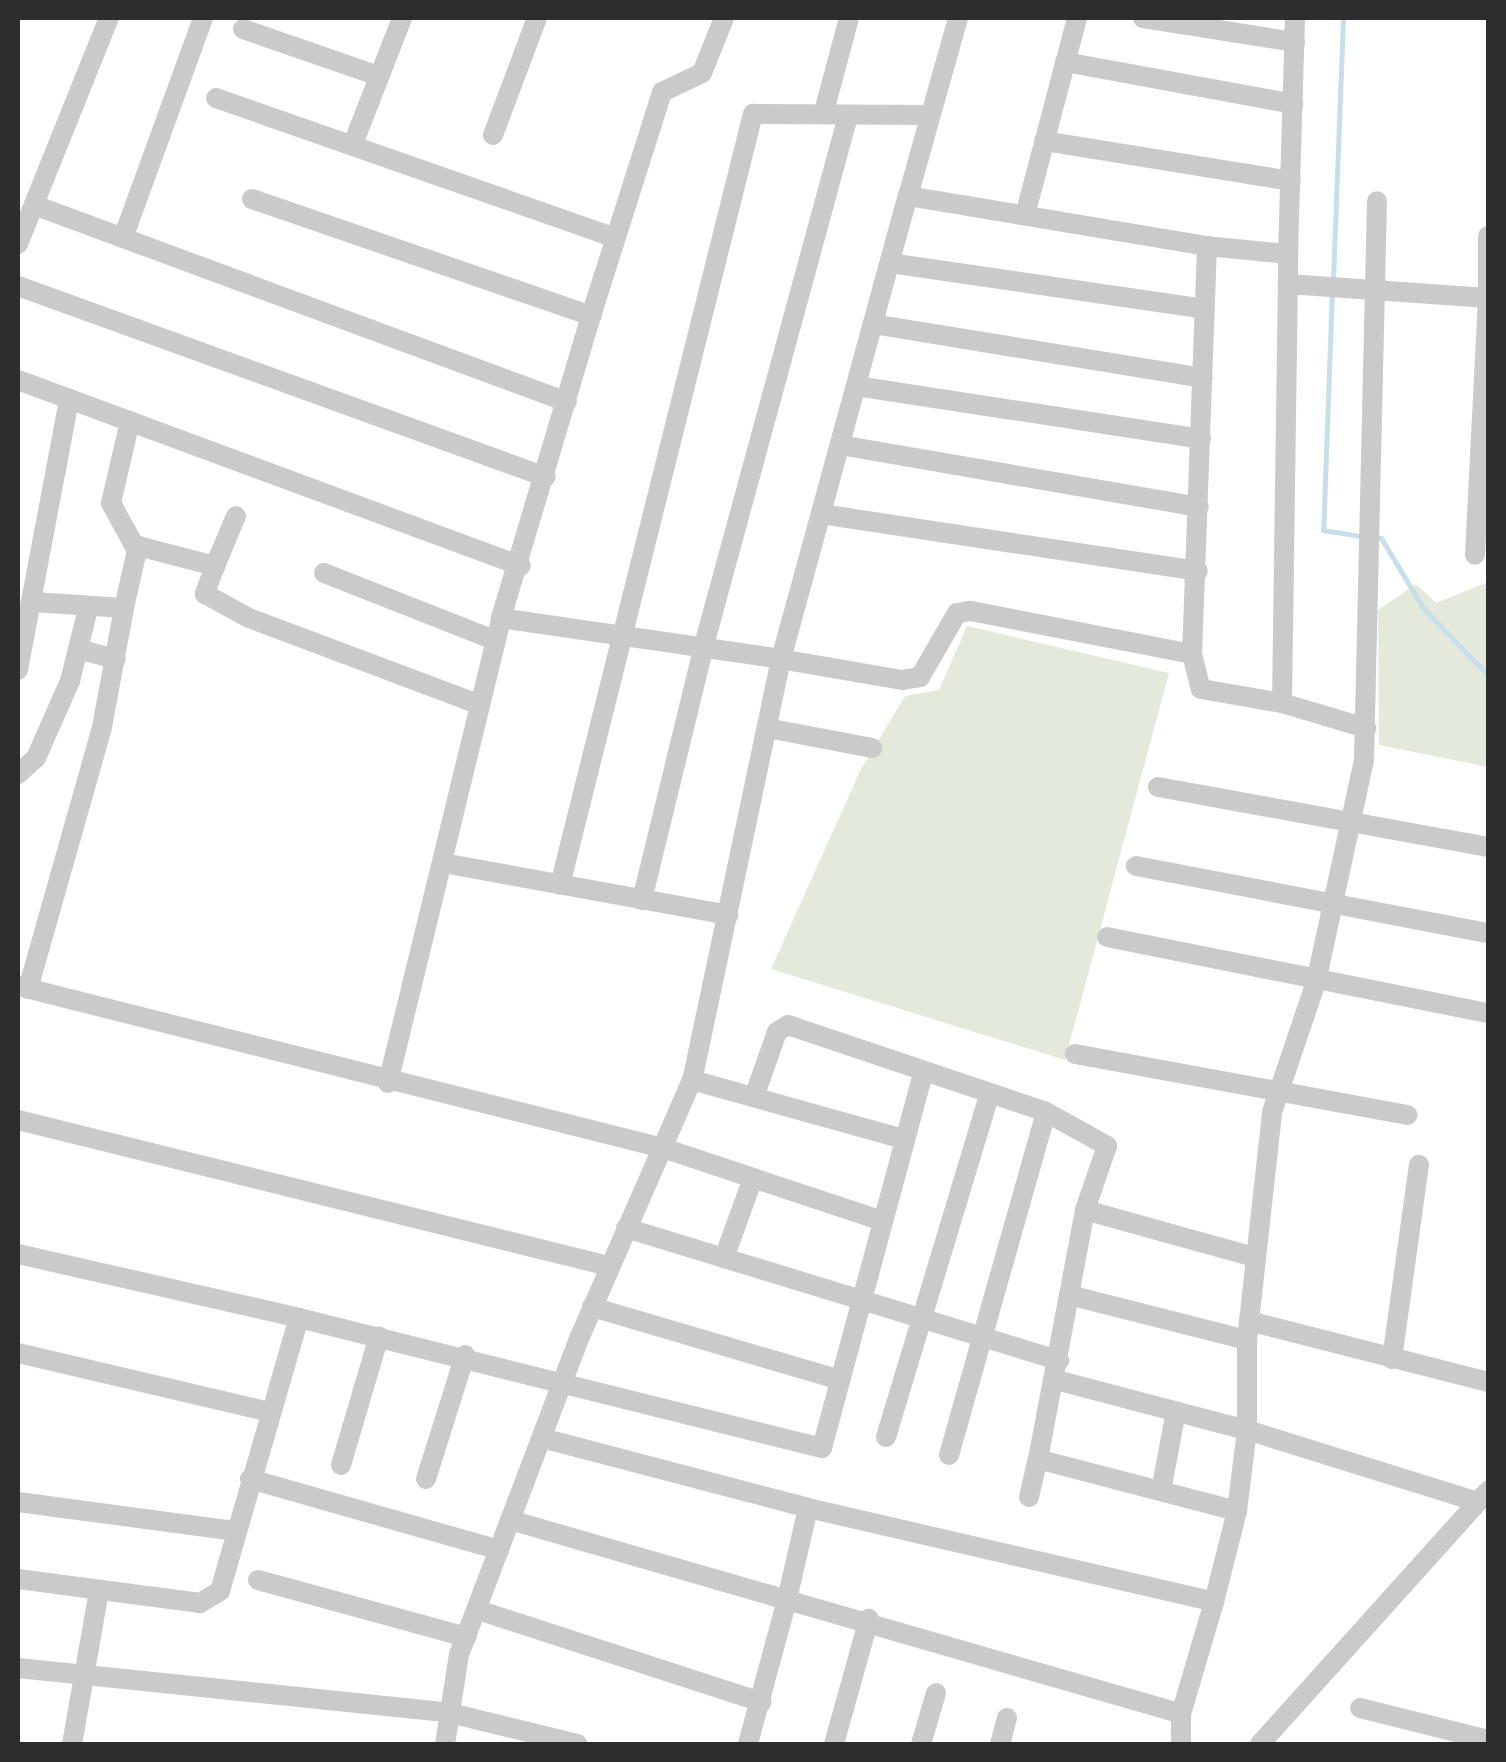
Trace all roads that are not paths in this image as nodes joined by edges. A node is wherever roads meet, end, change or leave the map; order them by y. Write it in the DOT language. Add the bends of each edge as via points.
graph roads {
  1 [pos="109,18"];
  2 [pos="203,18"];
  3 [pos="537,18"];
  4 [pos="724,18"];
  5 [pos="849,18"];
  6 [pos="958,18"];
  7 [pos="1077,18"];
  8 [pos="1144,18"];
  9 [pos="1295,18"];
  10 [pos="396,19"];
  11 [pos="244,29"];
  12 [pos="1294,42"];
  13 [pos="1065,62"];
  14 [pos="379,76"];
  15 [pos="216,98"];
  16 [pos="826,104"];
  17 [pos="1293,104"];
  18 [pos="930,115"];
  19 [pos="848,116"];
  20 [pos="492,134"];
  21 [pos="1044,141"];
  22 [pos="353,144"];
  23 [pos="1291,180"];
  24 [pos="908,196"];
  25 [pos="252,200"];
  26 [pos="1377,202"];
  27 [pos="34,204"];
  28 [pos="1025,216"];
  29 [pos="614,236"];
  30 [pos="1488,236"];
  31 [pos="123,238"];
  32 [pos="18,244"];
  33 [pos="1207,246"];
  34 [pos="1288,254"];
  35 [pos="890,262"];
  36 [pos="1288,284"];
  37 [pos="18,286"];
  38 [pos="1378,290"];
  39 [pos="1488,298"];
  40 [pos="1205,309"];
  41 [pos="591,316"];
  42 [pos="873,324"];
  43 [pos="1203,378"];
  44 [pos="18,380"];
  45 [pos="856,386"];
  46 [pos="69,399"];
  47 [pos="567,402"];
  48 [pos="130,421"];
  49 [pos="1202,439"];
  50 [pos="840,445"];
  51 [pos="546,477"];
  52 [pos="1200,506"];
  53 [pos="821,514"];
  54 [pos="236,516"];
  55 [pos="135,547"];
  56 [pos="1475,556"];
  57 [pos="214,566"];
  58 [pos="520,566"];
  59 [pos="1198,570"];
  60 [pos="324,572"];
  61 [pos="124,608"];
  62 [pos="88,609"];
  63 [pos="26,615"];
  64 [pos="501,618"];
  65 [pos="619,630"];
  66 [pos="494,640"];
  67 [pos="704,645"];
  68 [pos="78,649"];
  69 [pos="1192,654"];
  70 [pos="116,659"];
  71 [pos="781,659"];
  72 [pos="18,670"];
  73 [pos="1282,703"];
  74 [pos="480,705"];
  75 [pos="767,728"];
  76 [pos="1366,728"];
  77 [pos="872,748"];
  78 [pos="18,774"];
  79 [pos="1158,787"];
  80 [pos="1351,820"];
  81 [pos="1488,847"];
  82 [pos="443,864"];
  83 [pos="1136,866"];
  84 [pos="560,885"];
  85 [pos="642,900"];
  86 [pos="1333,903"];
  87 [pos="728,914"];
  88 [pos="1488,933"];
  89 [pos="1107,937"];
  90 [pos="1316,982"];
  91 [pos="23,988"];
  92 [pos="1488,1013"];
  93 [pos="1075,1054"];
  94 [pos="923,1073"];
  95 [pos="692,1080"];
  96 [pos="388,1083"];
  97 [pos="989,1095"];
  98 [pos="754,1097"];
  99 [pos="1280,1097"];
  100 [pos="1046,1112"];
  101 [pos="1406,1115"];
  102 [pos="18,1120"];
  103 [pos="904,1139"];
  104 [pos="663,1148"];
  105 [pos="1419,1165"];
  106 [pos="753,1178"];
  107 [pos="1085,1210"];
  108 [pos="880,1220"];
  109 [pos="626,1228"];
  110 [pos="18,1254"];
  111 [pos="1255,1257"];
  112 [pos="724,1258"];
  113 [pos="609,1266"];
  114 [pos="1069,1294"];
  115 [pos="858,1300"];
  116 [pos="592,1307"];
  117 [pos="919,1317"];
  118 [pos="299,1318"];
  119 [pos="1248,1331"];
  120 [pos="981,1335"];
  121 [pos="379,1336"];
  122 [pos="18,1353"];
  123 [pos="465,1355"];
  124 [pos="1392,1359"];
  125 [pos="1058,1370"];
  126 [pos="564,1379"];
  127 [pos="836,1379"];
  128 [pos="1488,1382"];
  129 [pos="1176,1411"];
  130 [pos="270,1412"];
  131 [pos="1247,1430"];
  132 [pos="886,1437"];
  133 [pos="542,1438"];
  134 [pos="949,1455"];
  135 [pos="1038,1459"];
  136 [pos="341,1465"];
  137 [pos="250,1479"];
  138 [pos="426,1479"];
  139 [pos="1161,1491"];
  140 [pos="1029,1497"];
  141 [pos="1483,1497"];
  142 [pos="18,1502"];
  143 [pos="808,1508"];
  144 [pos="1237,1511"];
  145 [pos="510,1520"];
  146 [pos="236,1531"];
  147 [pos="499,1550"];
  148 [pos="18,1580"];
  149 [pos="258,1580"];
  150 [pos="99,1590"];
  151 [pos="788,1600"];
  152 [pos="1214,1602"];
  153 [pos="478,1610"];
  154 [pos="869,1618"];
  155 [pos="466,1638"];
  156 [pos="18,1668"];
  157 [pos="80,1678"];
  158 [pos="936,1693"];
  159 [pos="761,1702"];
  160 [pos="1360,1708"];
  161 [pos="450,1713"];
  162 [pos="1181,1714"];
  163 [pos="1007,1718"];
  164 [pos="1488,1740"];
  165 [pos="72,1744"];
  166 [pos="445,1744"];
  167 [pos="577,1744"];
  168 [pos="748,1744"];
  169 [pos="834,1744"];
  170 [pos="921,1744"];
  171 [pos="1000,1744"];
  172 [pos="1181,1744"];
  173 [pos="1260,1744"];
  1 -- 27 [label="street"];
  2 -- 31 [label="street"];
  3 -- 20 [label="street"];
  4 -- 29 [label="street" via="702,73 662,92"];
  5 -- 16 [label="street"];
  6 -- 18 [label="street"];
  7 -- 13 [label="street"];
  8 -- 12 [label="street"];
  9 -- 12 [label="street"];
  10 -- 14 [label="street"];
  11 -- 14 [label="street"];
  12 -- 17 [label="street"];
  13 -- 17 [label="street"];
  13 -- 21 [label="street"];
  14 -- 22 [label="street"];
  15 -- 22 [label="street"];
  17 -- 23 [label="street"];
  18 -- 19 [label="street"];
  18 -- 24 [label="street"];
  19 -- 65 [label="street" via="763,110 749,121"];
  19 -- 67 [label="street"];
  21 -- 23 [label="street"];
  21 -- 28 [label="street"];
  22 -- 29 [label="street"];
  23 -- 34 [label="street"];
  24 -- 28 [label="street"];
  24 -- 35 [label="street"];
  25 -- 41 [label="street"];
  26 -- 38 [label="street"];
  27 -- 31 [label="street"];
  27 -- 32 [label="street"];
  28 -- 33 [label="street"];
  29 -- 41 [label="street"];
  30 -- 39 [label="street"];
  31 -- 47 [label="street"];
  33 -- 34 [label="street"];
  33 -- 40 [label="street"];
  34 -- 36 [label="street"];
  35 -- 40 [label="street"];
  35 -- 42 [label="street"];
  36 -- 38 [label="street"];
  36 -- 73 [label="street"];
  37 -- 51 [label="street"];
  38 -- 39 [label="street"];
  38 -- 76 [label="street"];
  39 -- 56 [label="street"];
  40 -- 43 [label="street"];
  41 -- 47 [label="street"];
  42 -- 43 [label="street"];
  42 -- 45 [label="street"];
  43 -- 49 [label="street"];
  44 -- 46 [label="street"];
  45 -- 49 [label="street"];
  45 -- 50 [label="street"];
  46 -- 48 [label="street"];
  46 -- 63 [label="street"];
  47 -- 51 [label="street"];
  48 -- 55 [label="street" via="111,503"];
  48 -- 58 [label="street"];
  49 -- 52 [label="street"];
  50 -- 52 [label="street"];
  50 -- 53 [label="street"];
  51 -- 58 [label="street"];
  52 -- 59 [label="street"];
  53 -- 59 [label="street"];
  53 -- 71 [label="street"];
  54 -- 57 [label="street"];
  55 -- 57 [label="street"];
  55 -- 61 [label="street"];
  57 -- 74 [label="street" via="205,594 210,598"];
  58 -- 64 [label="street"];
  59 -- 69 [label="street"];
  60 -- 66 [label="street"];
  61 -- 62 [label="street"];
  61 -- 70 [label="street"];
  62 -- 63 [label="street"];
  62 -- 68 [label="street"];
  63 -- 72 [label="street"];
  64 -- 65 [label="street"];
  64 -- 66 [label="street"];
  65 -- 67 [label="street"];
  65 -- 84 [label="street"];
  66 -- 74 [label="street"];
  67 -- 71 [label="street"];
  67 -- 85 [label="street"];
  68 -- 70 [label="street"];
  68 -- 78 [label="street" via="36,758"];
  69 -- 71 [label="street" via="970,611 957,613 920,677 902,680"];
  69 -- 73 [label="street" via="1202,689"];
  70 -- 91 [label="street"];
  71 -- 75 [label="street"];
  73 -- 76 [label="street"];
  74 -- 82 [label="street"];
  75 -- 77 [label="street"];
  75 -- 87 [label="street"];
  76 -- 80 [label="street"];
  79 -- 80 [label="street"];
  80 -- 81 [label="street"];
  80 -- 86 [label="street"];
  82 -- 84 [label="street"];
  82 -- 96 [label="street"];
  83 -- 86 [label="street"];
  84 -- 85 [label="street"];
  85 -- 87 [label="street"];
  86 -- 88 [label="street"];
  86 -- 90 [label="street"];
  87 -- 95 [label="street"];
  89 -- 90 [label="street"];
  90 -- 92 [label="street"];
  90 -- 99 [label="street"];
  91 -- 96 [label="street"];
  93 -- 99 [label="street"];
  94 -- 97 [label="street"];
  94 -- 98 [label="street" via="788,1025 777,1032"];
  94 -- 103 [label="street"];
  95 -- 98 [label="street"];
  95 -- 104 [label="street"];
  96 -- 104 [label="street"];
  97 -- 100 [label="street"];
  97 -- 117 [label="street"];
  98 -- 103 [label="street"];
  99 -- 101 [label="street"];
  99 -- 111 [label="street" via="1272,1112"];
  100 -- 107 [label="street" via="1107,1146"];
  100 -- 120 [label="street"];
  102 -- 113 [label="street"];
  103 -- 108 [label="street"];
  104 -- 106 [label="street"];
  104 -- 109 [label="street"];
  105 -- 124 [label="street"];
  106 -- 108 [label="street"];
  106 -- 112 [label="street"];
  107 -- 111 [label="street"];
  107 -- 114 [label="street"];
  108 -- 115 [label="street"];
  109 -- 112 [label="street"];
  109 -- 113 [label="street"];
  110 -- 118 [label="street"];
  111 -- 119 [label="street"];
  112 -- 115 [label="street"];
  113 -- 116 [label="street"];
  114 -- 119 [label="street"];
  114 -- 125 [label="street"];
  115 -- 117 [label="street"];
  115 -- 127 [label="street"];
  116 -- 126 [label="street"];
  116 -- 127 [label="street"];
  117 -- 120 [label="street"];
  117 -- 132 [label="street"];
  118 -- 121 [label="street"];
  118 -- 130 [label="street"];
  119 -- 124 [label="street"];
  119 -- 131 [label="street"];
  120 -- 125 [label="street"];
  120 -- 134 [label="street"];
  121 -- 123 [label="street"];
  121 -- 136 [label="street"];
  122 -- 130 [label="street"];
  123 -- 126 [label="street"];
  123 -- 138 [label="street"];
  124 -- 128 [label="street"];
  125 -- 129 [label="street"];
  125 -- 135 [label="street"];
  126 -- 127 [label="street" via="818,1449 824,1446"];
  126 -- 133 [label="street"];
  129 -- 131 [label="street"];
  129 -- 139 [label="street"];
  130 -- 137 [label="street"];
  131 -- 141 [label="street"];
  131 -- 144 [label="street"];
  133 -- 143 [label="street"];
  133 -- 145 [label="street"];
  135 -- 139 [label="street"];
  135 -- 140 [label="street"];
  137 -- 146 [label="street"];
  137 -- 147 [label="street"];
  139 -- 144 [label="street"];
  141 -- 173 [label="street"];
  142 -- 146 [label="street"];
  143 -- 151 [label="street"];
  143 -- 152 [label="street"];
  144 -- 152 [label="street"];
  145 -- 147 [label="street"];
  145 -- 151 [label="street"];
  146 -- 150 [label="street" via="220,1590 200,1603"];
  147 -- 153 [label="street"];
  148 -- 150 [label="street"];
  149 -- 155 [label="street"];
  150 -- 157 [label="street"];
  151 -- 154 [label="street"];
  151 -- 159 [label="street"];
  152 -- 162 [label="street"];
  153 -- 155 [label="street"];
  153 -- 159 [label="street"];
  154 -- 162 [label="street"];
  154 -- 169 [label="street"];
  155 -- 161 [label="street"];
  156 -- 157 [label="street"];
  157 -- 161 [label="street"];
  157 -- 165 [label="street"];
  158 -- 170 [label="street"];
  159 -- 168 [label="street"];
  160 -- 164 [label="street"];
  161 -- 166 [label="street"];
  161 -- 167 [label="street"];
  162 -- 172 [label="street"];
  163 -- 171 [label="street"];
}
